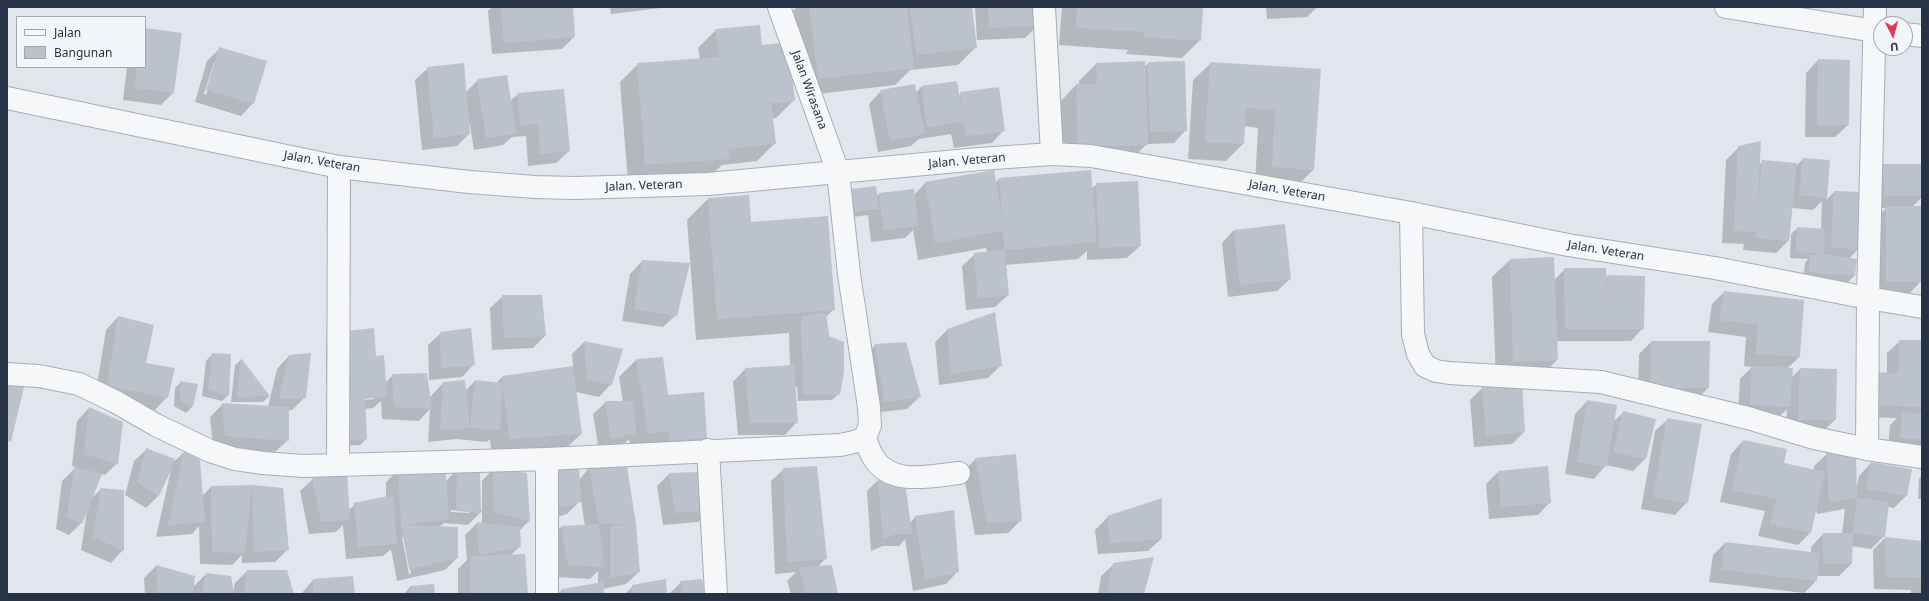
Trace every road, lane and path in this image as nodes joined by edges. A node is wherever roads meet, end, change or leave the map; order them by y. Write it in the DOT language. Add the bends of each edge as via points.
graph roads {
  1 [pos="779,7"];
  2 [pos="1044,7"];
  3 [pos="1726,7"];
  4 [pos="1873,31"];
  5 [pos="1877,56"];
  6 [pos="7,98"];
  7 [pos="1052,154"];
  8 [pos="339,167"];
  9 [pos="838,172"];
  10 [pos="1411,213"];
  11 [pos="1868,298"];
  12 [pos="1922,307"];
  13 [pos="7,374"];
  14 [pos="865,438"];
  15 [pos="708,450"];
  16 [pos="1867,450"];
  17 [pos="1922,457"];
  18 [pos="547,459"];
  19 [pos="338,465"];
  20 [pos="959,473"];
  21 [pos="547,594"];
  22 [pos="716,594"];
  1 -- 9 [label="street, Jalan Wirasana"];
  2 -- 7 [label="street"];
  3 -- 4 [label="street"];
  5 -- 11 [label="street"];
  6 -- 8 [label="street, Jalan. Veteran"];
  7 -- 9 [label="street, Jalan. Veteran"];
  7 -- 10 [label="street, Jalan. Veteran" via="1115,159"];
  8 -- 9 [label="street, Jalan. Veteran" via="470,182 576,188 708,184"];
  8 -- 19 [label="street"];
  9 -- 14 [label="street, Jalan Wirasana" via="849,274 869,407 870,426"];
  10 -- 11 [label="street, Jalan. Veteran" via="1568,245 1715,268"];
  10 -- 16 [label="street" via="1413,334 1418,354 1425,366 1436,371 1601,382"];
  11 -- 12 [label="street, Jalan. Veteran"];
  11 -- 16 [label="street"];
  13 -- 19 [label="street" via="39,376 78,384 210,451 235,459 304,466"];
  14 -- 15 [label="street" via="840,445"];
  14 -- 20 [label="street" via="872,456 883,469 900,476"];
  15 -- 18 [label="street"];
  15 -- 22 [label="street"];
  16 -- 17 [label="street"];
  18 -- 19 [label="street"];
  18 -- 21 [label="street"];
}
